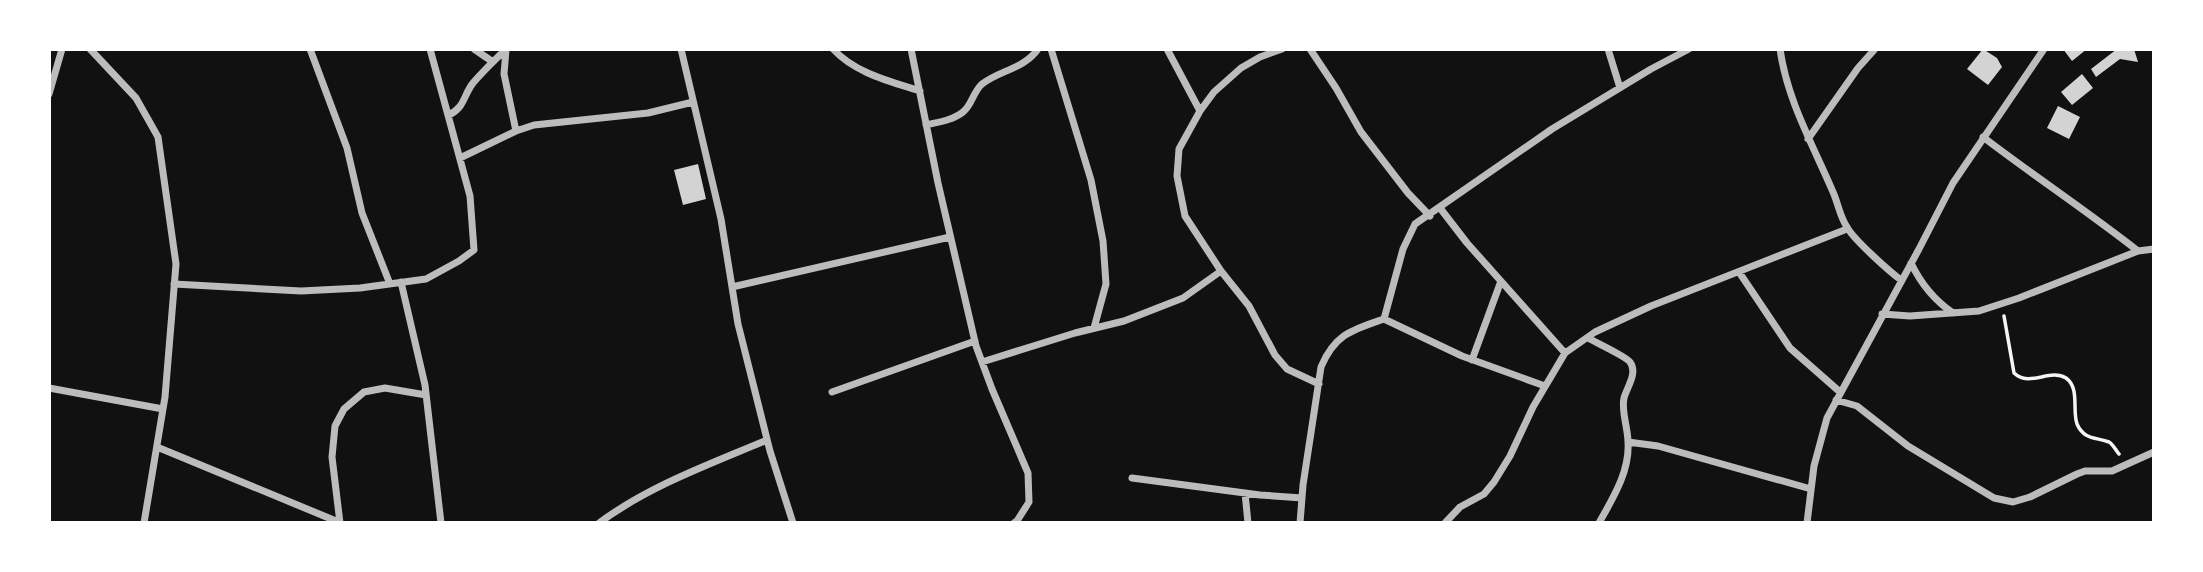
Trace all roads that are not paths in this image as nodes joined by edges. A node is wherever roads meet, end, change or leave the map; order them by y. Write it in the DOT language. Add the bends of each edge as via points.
graph roads {
  1 [pos="62,49"];
  2 [pos="102,49"];
  3 [pos="310,49"];
  4 [pos="430,49"];
  5 [pos="474,49"];
  6 [pos="681,49"];
  7 [pos="833,49"];
  8 [pos="911,49"];
  9 [pos="1038,49"];
  10 [pos="1051,49"];
  11 [pos="1167,49"];
  12 [pos="1282,49"];
  13 [pos="1310,49"];
  14 [pos="1608,49"];
  15 [pos="1689,49"];
  16 [pos="1780,49"];
  17 [pos="1875,49"];
  18 [pos="2044,49"];
  19 [pos="92,51"];
  20 [pos="493,62"];
  21 [pos="1620,88"];
  22 [pos="920,91"];
  23 [pos="49,93"];
  24 [pos="693,102"];
  25 [pos="1200,111"];
  26 [pos="449,114"];
  27 [pos="926,125"];
  28 [pos="516,131"];
  29 [pos="1983,137"];
  30 [pos="1808,139"];
  31 [pos="460,158"];
  32 [pos="1440,208"];
  33 [pos="1430,216"];
  34 [pos="1847,229"];
  35 [pos="950,237"];
  36 [pos="2154,248"];
  37 [pos="2138,251"];
  38 [pos="1911,263"];
  39 [pos="1221,271"];
  40 [pos="1739,272"];
  41 [pos="1902,280"];
  42 [pos="1501,281"];
  43 [pos="401,282"];
  44 [pos="174,284"];
  45 [pos="390,284"];
  46 [pos="732,287"];
  47 [pos="1954,313"];
  48 [pos="1882,314"];
  49 [pos="1384,319"];
  50 [pos="1094,328"];
  51 [pos="1588,338"];
  52 [pos="975,341"];
  53 [pos="1564,353"];
  54 [pos="1472,360"];
  55 [pos="982,362"];
  56 [pos="1319,384"];
  57 [pos="1545,386"];
  58 [pos="49,388"];
  59 [pos="832,392"];
  60 [pos="426,395"];
  61 [pos="1838,396"];
  62 [pos="163,409"];
  63 [pos="767,440"];
  64 [pos="1629,442"];
  65 [pos="157,447"];
  66 [pos="2154,452"];
  67 [pos="1132,478"];
  68 [pos="1811,489"];
  69 [pos="1245,493"];
  70 [pos="1302,498"];
  71 [pos="326,520"];
  72 [pos="144,523"];
  73 [pos="340,523"];
  74 [pos="441,523"];
  75 [pos="599,523"];
  76 [pos="793,523"];
  77 [pos="1014,523"];
  78 [pos="1248,523"];
  79 [pos="1300,523"];
  80 [pos="1446,523"];
  81 [pos="1599,523"];
  82 [pos="1807,523"];
  1 -- 23 [label="street"];
  2 -- 19 [label="street"];
  3 -- 45 [label="street" via="347,148 362,213"];
  4 -- 26 [label="street"];
  5 -- 20 [label="street"];
  6 -- 24 [label="street"];
  7 -- 22 [label="street" via="851,65"];
  8 -- 22 [label="street"];
  9 -- 27 [label="street" via="1018,67 982,85 965,111"];
  10 -- 50 [label="street" via="1091,180 1103,241 1106,284"];
  11 -- 25 [label="street"];
  12 -- 25 [label="street" via="1241,68"];
  13 -- 33 [label="street" via="1361,132"];
  14 -- 21 [label="street"];
  15 -- 21 [label="street"];
  16 -- 30 [label="street"];
  17 -- 30 [label="street"];
  18 -- 29 [label="street"];
  19 -- 44 [label="street" via="136,98 158,137 176,264"];
  20 -- 26 [label="street" via="467,92 461,107"];
  20 -- 28 [label="street" via="506,49 504,74"];
  21 -- 32 [label="street" via="1552,129"];
  22 -- 27 [label="street"];
  24 -- 28 [label="street" via="648,113 534,125"];
  24 -- 46 [label="street"];
  25 -- 39 [label="street" via="1179,149 1177,176 1185,216"];
  26 -- 31 [label="street"];
  27 -- 35 [label="street"];
  28 -- 31 [label="street"];
  29 -- 37 [label="street"];
  29 -- 38 [label="street"];
  30 -- 34 [label="street"];
  31 -- 43 [label="street" via="470,196 474,250 426,279"];
  32 -- 33 [label="street"];
  32 -- 42 [label="street"];
  33 -- 49 [label="street" via="1415,224 1403,249"];
  34 -- 40 [label="street"];
  34 -- 41 [label="street"];
  35 -- 46 [label="street"];
  35 -- 52 [label="street"];
  36 -- 37 [label="street"];
  37 -- 47 [label="street" via="2001,304"];
  38 -- 41 [label="street"];
  38 -- 47 [label="street" via="1940,304"];
  39 -- 50 [label="street" via="1182,298"];
  39 -- 56 [label="street" via="1249,306 1287,369"];
  40 -- 51 [label="street" via="1651,306"];
  40 -- 61 [label="street" via="1790,348"];
  41 -- 48 [label="street"];
  42 -- 53 [label="street"];
  42 -- 54 [label="street"];
  43 -- 45 [label="street"];
  43 -- 60 [label="street"];
  44 -- 45 [label="street" via="301,292"];
  44 -- 62 [label="street"];
  46 -- 63 [label="street"];
  47 -- 48 [label="street"];
  48 -- 61 [label="street"];
  49 -- 54 [label="street"];
  49 -- 56 [label="street" via="1339,338 1327,353"];
  50 -- 55 [label="street"];
  51 -- 53 [label="street"];
  51 -- 64 [label="street" via="1632,364 1623,408"];
  52 -- 55 [label="street"];
  52 -- 59 [label="street"];
  53 -- 57 [label="street"];
  54 -- 57 [label="street"];
  55 -- 77 [label="street" via="1028,473 1029,502"];
  56 -- 70 [label="street"];
  57 -- 80 [label="street" via="1494,481"];
  58 -- 62 [label="street"];
  60 -- 73 [label="street" via="385,388 364,393 344,409 335,426 332,457"];
  60 -- 74 [label="street"];
  61 -- 66 [label="street" via="1908,446 2006,502 2030,497 2085,471 2112,471"];
  61 -- 68 [label="street" via="1827,418"];
  62 -- 65 [label="street"];
  63 -- 75 [label="street" via="652,490"];
  63 -- 76 [label="street"];
  64 -- 68 [label="street"];
  64 -- 81 [label="street" via="1618,489"];
  65 -- 71 [label="street"];
  65 -- 72 [label="street"];
  67 -- 69 [label="street"];
  68 -- 82 [label="street"];
  69 -- 70 [label="street"];
  69 -- 78 [label="street"];
  70 -- 79 [label="street"];
  71 -- 73 [label="street"];
}
